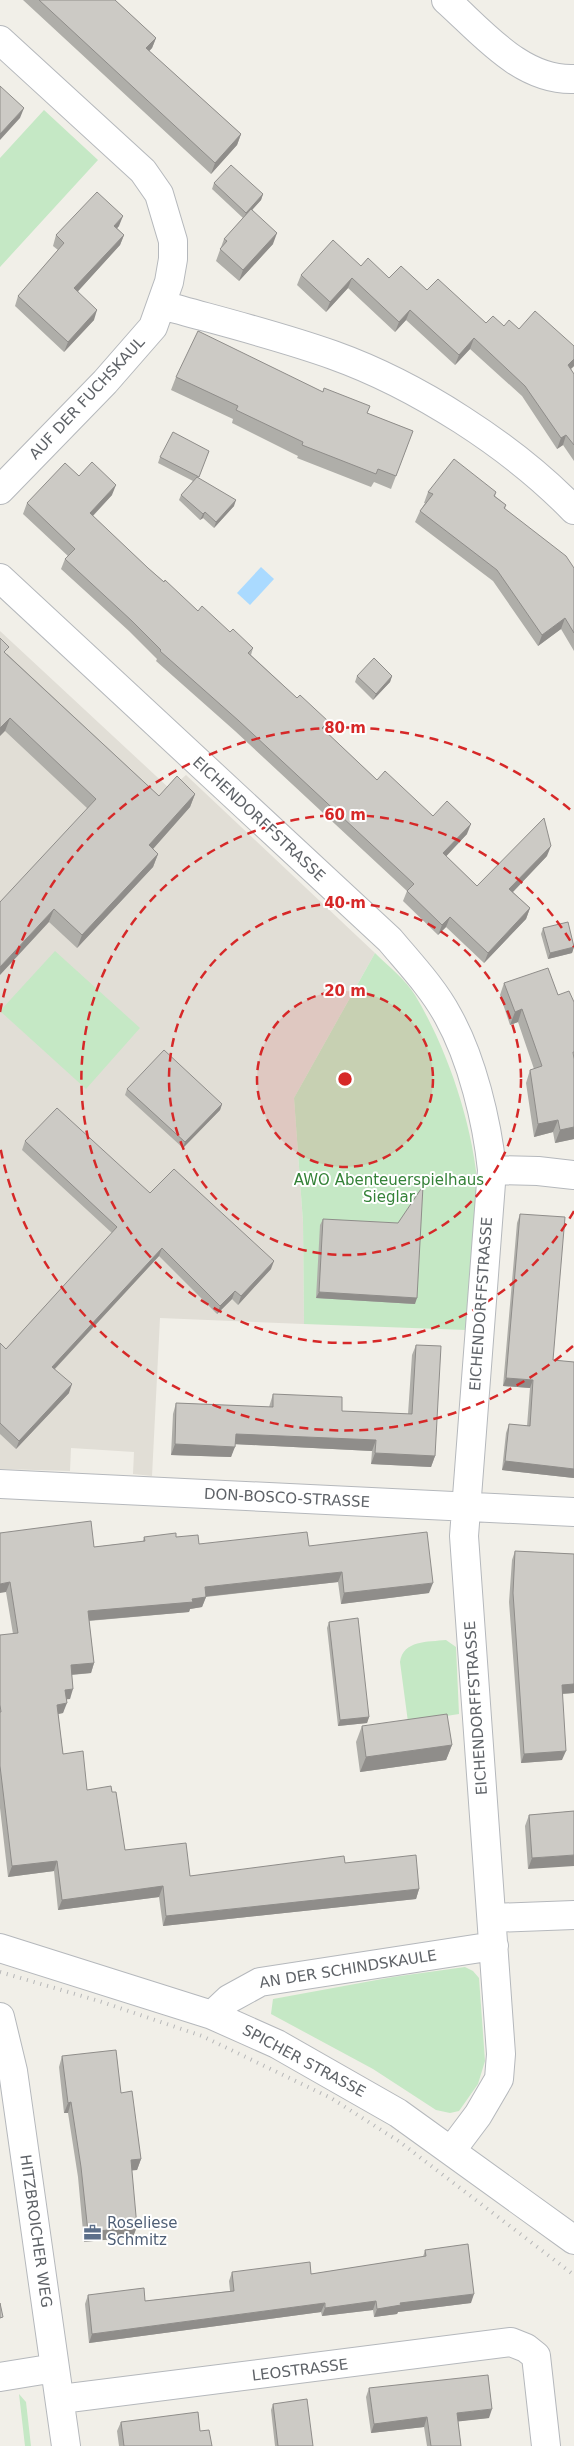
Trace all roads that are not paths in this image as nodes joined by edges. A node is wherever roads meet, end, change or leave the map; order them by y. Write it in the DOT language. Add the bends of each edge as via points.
graph roads {
  1 [pos="446,0"];
  2 [pos="0,40"];
  3 [pos="574,79"];
  4 [pos="162,305"];
  5 [pos="0,490"];
  6 [pos="574,510"];
  7 [pos="0,578"];
  8 [pos="492,1170"];
  9 [pos="574,1175"];
  10 [pos="0,1484"];
  11 [pos="465,1506"];
  12 [pos="574,1512"];
  13 [pos="574,1915"];
  14 [pos="492,1918"];
  15 [pos="494,1946"];
  16 [pos="0,1948"];
  17 [pos="212,2015"];
  18 [pos="0,2017"];
  19 [pos="451,2151"];
  20 [pos="574,2240"];
  21 [pos="55,2368"];
  22 [pos="0,2377"];
  23 [pos="61,2399"];
  24 [pos="66,2446"];
  25 [pos="546,2446"];
  1 -- 3 [label="street" via="518,63 545,77"];
  2 -- 4 [label="street, AUF DER FUCHSKAUL" via="143,171 159,194 173,241 173,259"];
  4 -- 5 [label="street, AUF DER FUCHSKAUL" via="153,326 129,354"];
  4 -- 6 [label="street" via="309,347 388,378 492,440"];
  7 -- 8 [label="street, EICHENDORFFSTRASSE" via="390,940 426,983 448,1015 459,1039 477,1095"];
  8 -- 9 [label="street"];
  8 -- 11 [label="street, EICHENDORFFSTRASSE"];
  10 -- 11 [label="street, DON-BOSCO-STRASSE"];
  11 -- 12 [label="street, DON-BOSCO-STRASSE"];
  11 -- 14 [label="street, EICHENDORFFSTRASSE" via="464,1536"];
  13 -- 14 [label="street"];
  14 -- 15 [label="street, EICHENDORFFSTRASSE"];
  15 -- 17 [label="street, AN DER SCHINDSKAULE" via="260,1982 229,1998"];
  15 -- 19 [label="street, EICHENDORFFSTRASSE" via="501,2045 499,2079"];
  16 -- 17 [label="street, SPICHER STRASSE"];
  17 -- 19 [label="street, SPICHER STRASSE" via="278,2044 340,2079 398,2113"];
  18 -- 21 [label="street, HITZBROICHER WEG" via="13,2071"];
  19 -- 20 [label="street, SPICHER STRASSE"];
  21 -- 22 [label="street"];
  21 -- 23 [label="street, HITZBROICHER WEG"];
  23 -- 24 [label="street, HITZBROICHER WEG"];
  23 -- 25 [label="street, LEOSTRASSE" via="511,2342 536,2356"];
}
